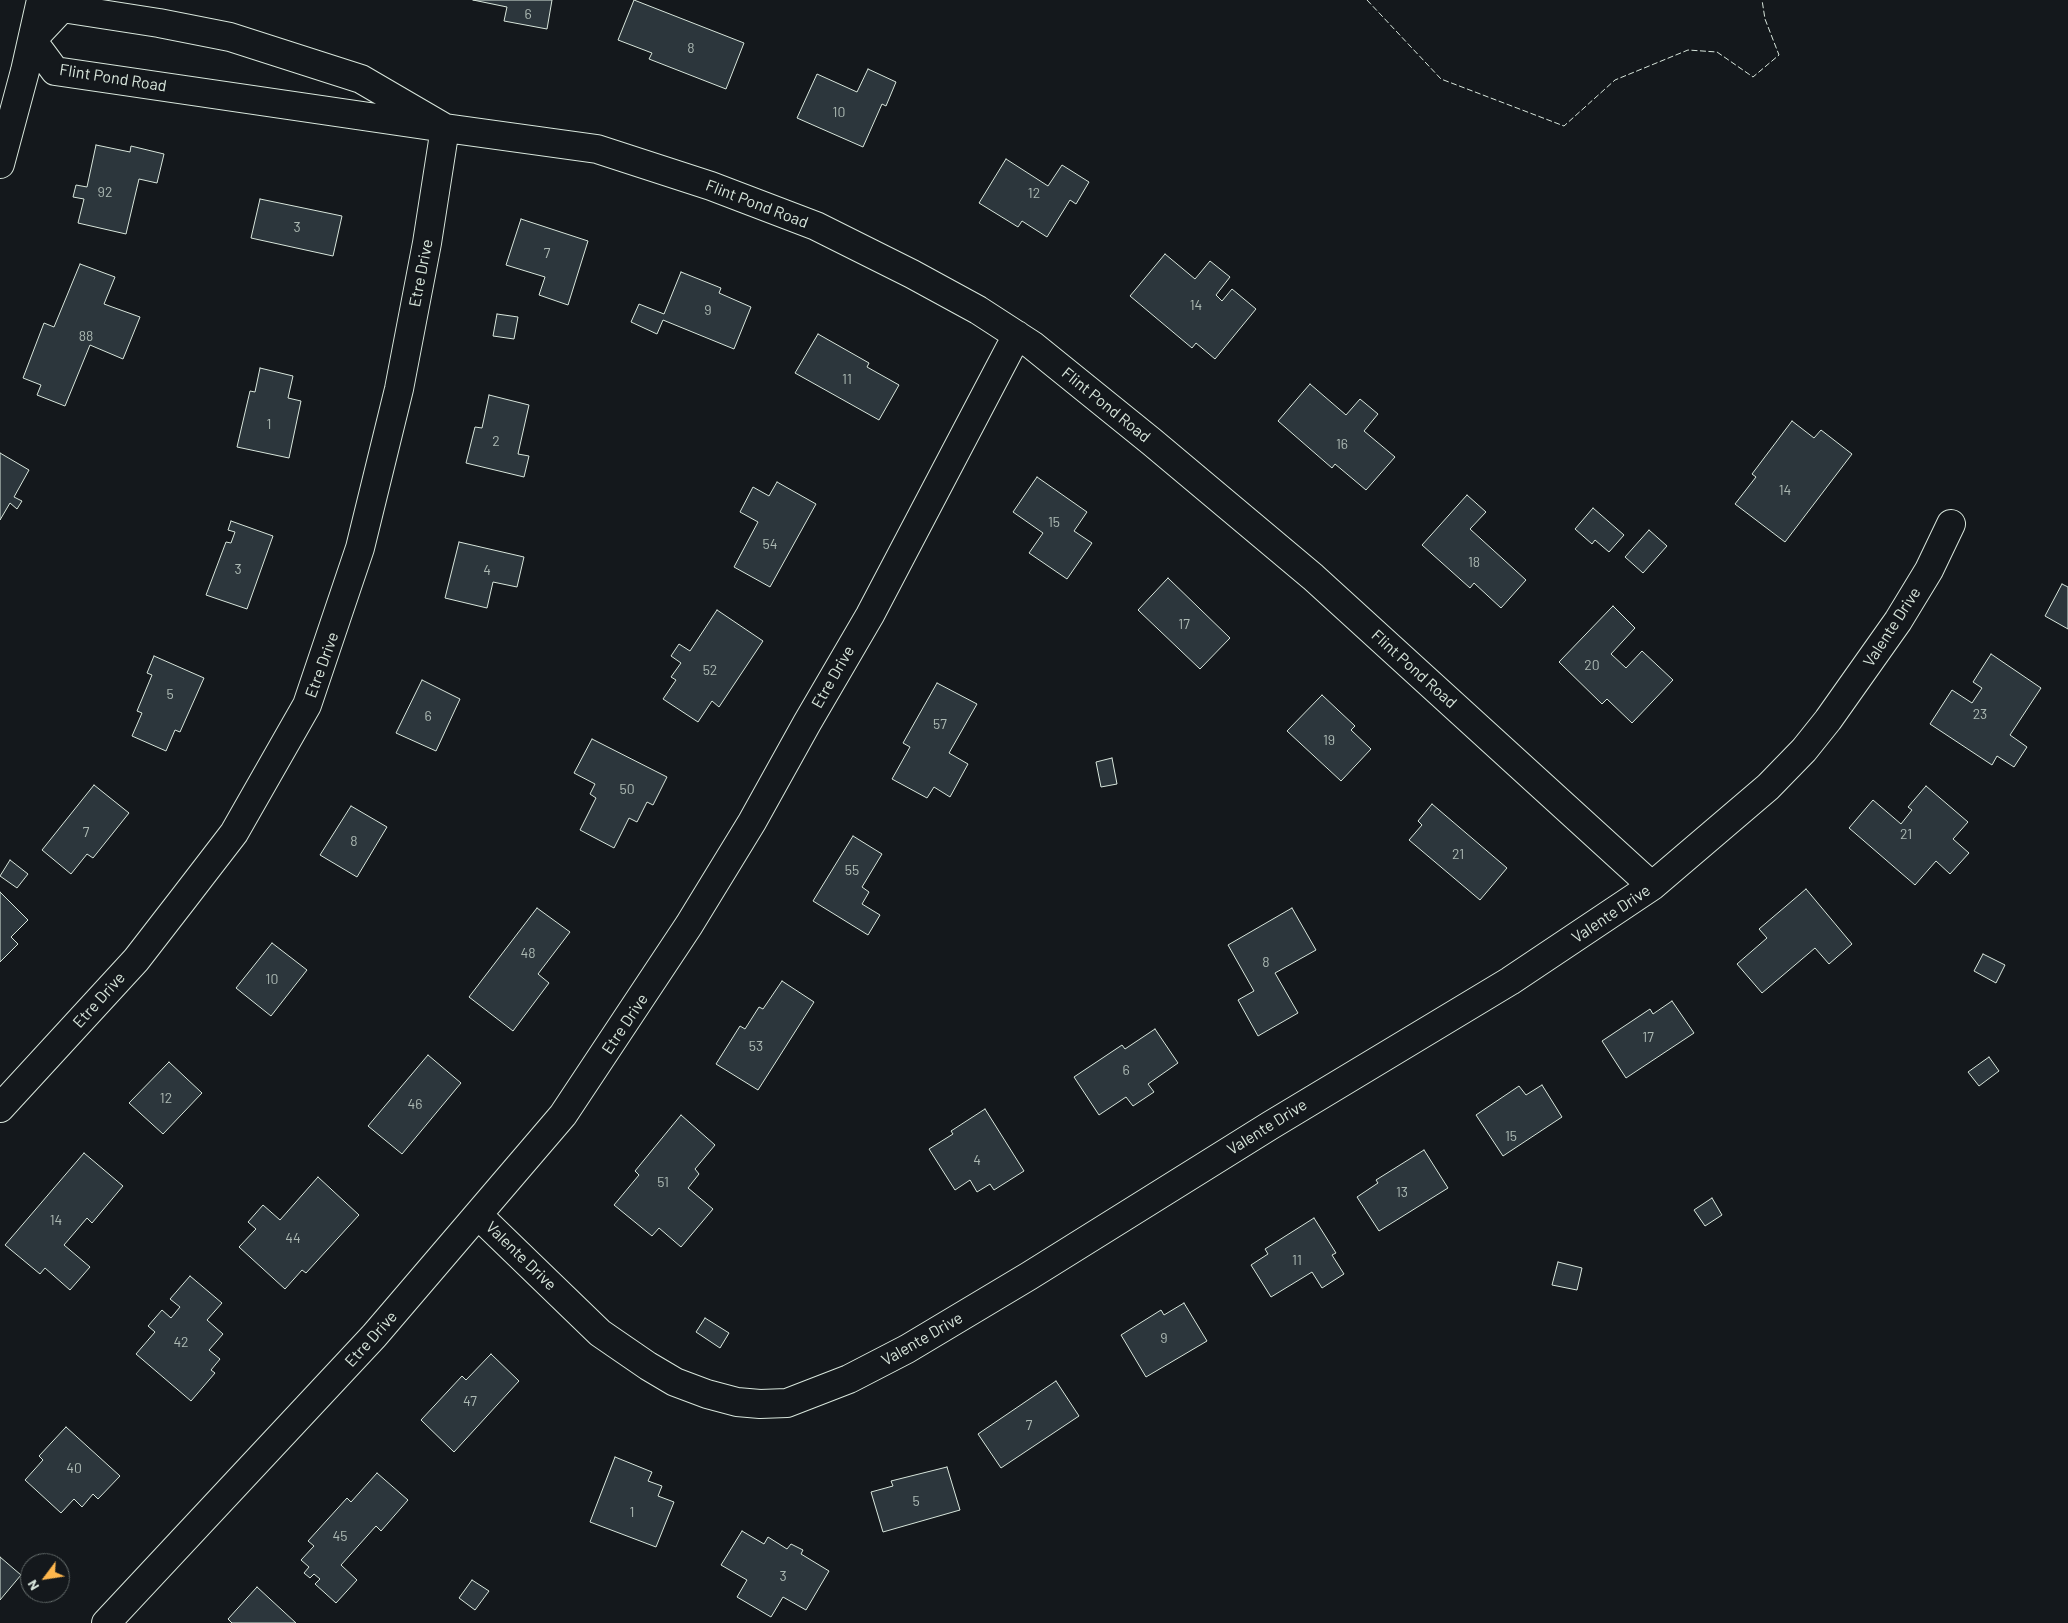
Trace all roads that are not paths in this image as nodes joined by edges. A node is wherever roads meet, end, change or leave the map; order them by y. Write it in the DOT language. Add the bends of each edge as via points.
graph roads {
  1 [pos="40,0"];
  2 [pos="32,40"];
  3 [pos="445,128"];
  4 [pos="0,164"];
  5 [pos="1017,335"];
  6 [pos="1951,524"];
  7 [pos="1652,886"];
  8 [pos="0,1108"];
  9 [pos="478,1216"];
  10 [pos="106,1623"];
  1 -- 2 [label="street"];
  2 -- 3 [label="street, Flint Pond Road" via="55,71"];
  2 -- 3 [label="street, Flint Pond Road" via="62,8 230,37 361,79"];
  2 -- 4 [label="street"];
  3 -- 5 [label="street, Flint Pond Road" via="597,149 711,186 816,226 961,301"];
  3 -- 8 [label="street, Etre Drive" via="399,389 360,548 307,705 234,833 136,960"];
  5 -- 7 [label="street, Flint Pond Road" via="1313,577"];
  5 -- 9 [label="street, Etre Drive" via="870,615 689,925 563,1115"];
  6 -- 7 [label="street, Valente Drive" via="1929,570 1898,621 1804,750 1768,787"];
  7 -- 9 [label="street, Valente Drive" via="1510,981 907,1349 834,1385 787,1403 737,1402 676,1382 648,1366 600,1333"];
  9 -- 10 [label="street, Etre Drive" via="374,1336"];
}
